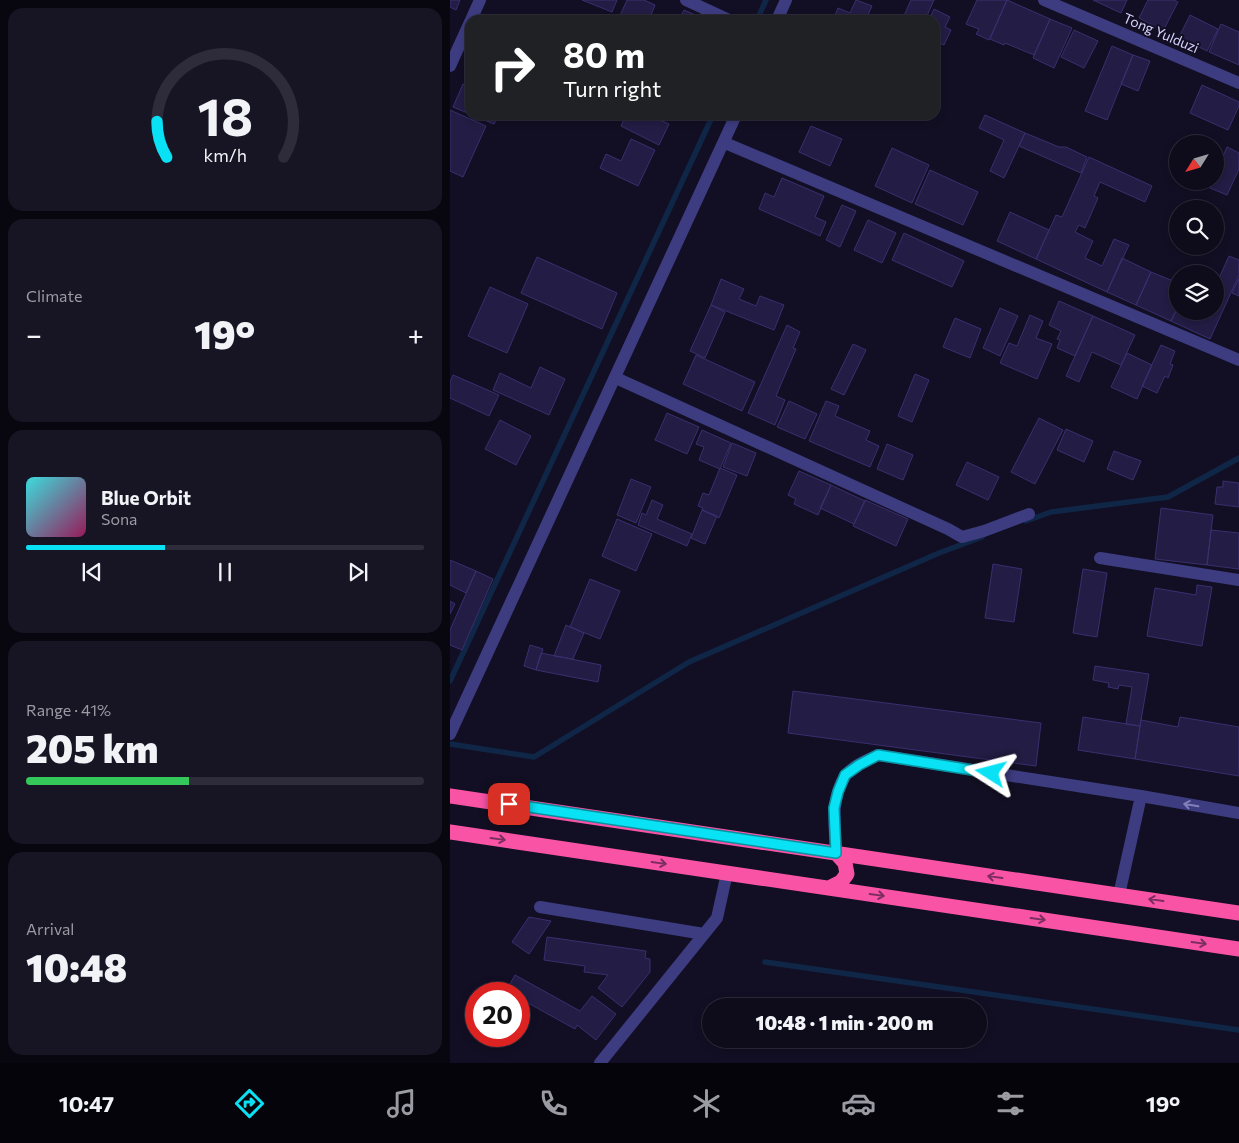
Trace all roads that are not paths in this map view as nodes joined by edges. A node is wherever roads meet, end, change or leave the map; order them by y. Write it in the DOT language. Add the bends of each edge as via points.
graph roads {
  1 [pos="480,0"];
  2 [pos="686,0"];
  3 [pos="786,0"];
  4 [pos="1044,0"];
  5 [pos="473,15"];
  6 [pos="718,15"];
  7 [pos="779,15"];
  8 [pos="465,32"];
  9 [pos="450,66"];
  10 [pos="1239,83"];
  11 [pos="734,120"];
  12 [pos="725,143"];
  13 [pos="1239,360"];
  14 [pos="616,378"];
  15 [pos="1029,514"];
  16 [pos="1100,558"];
  17 [pos="1239,580"];
  18 [pos="450,734"];
  19 [pos="450,796"];
  20 [pos="1141,796"];
  21 [pos="1239,813"];
  22 [pos="450,832"];
  23 [pos="836,853"];
  24 [pos="727,873"];
  25 [pos="829,888"];
  26 [pos="1119,895"];
  27 [pos="540,907"];
  28 [pos="1239,913"];
  29 [pos="704,934"];
  30 [pos="1239,949"];
  31 [pos="600,1063"];
  1 -- 5 [label="street"];
  2 -- 6 [label="street"];
  3 -- 7 [label="street"];
  4 -- 10 [label="street, Tong Yulduzi"];
  8 -- 9 [label="street"];
  11 -- 12 [label="street"];
  12 -- 13 [label="street"];
  12 -- 14 [label="street"];
  14 -- 15 [label="street" via="962,537"];
  14 -- 18 [label="street"];
  16 -- 17 [label="street"];
  19 -- 23 [label="highway"];
  21 -- 20 [label="street, one-way"];
  20 -- 23 [label="street" via="878,755 845,775 834,808"];
  20 -- 26 [label="street"];
  22 -- 24 [label="highway, one-way"];
  23 -- 25 [label="highway" via="845,863 847,874 841,882"];
  26 -- 23 [label="highway, one-way"];
  24 -- 25 [label="highway"];
  24 -- 29 [label="street" via="717,918"];
  25 -- 30 [label="highway, one-way"];
  28 -- 26 [label="highway, one-way"];
  27 -- 29 [label="street"];
  29 -- 31 [label="street"];
}
